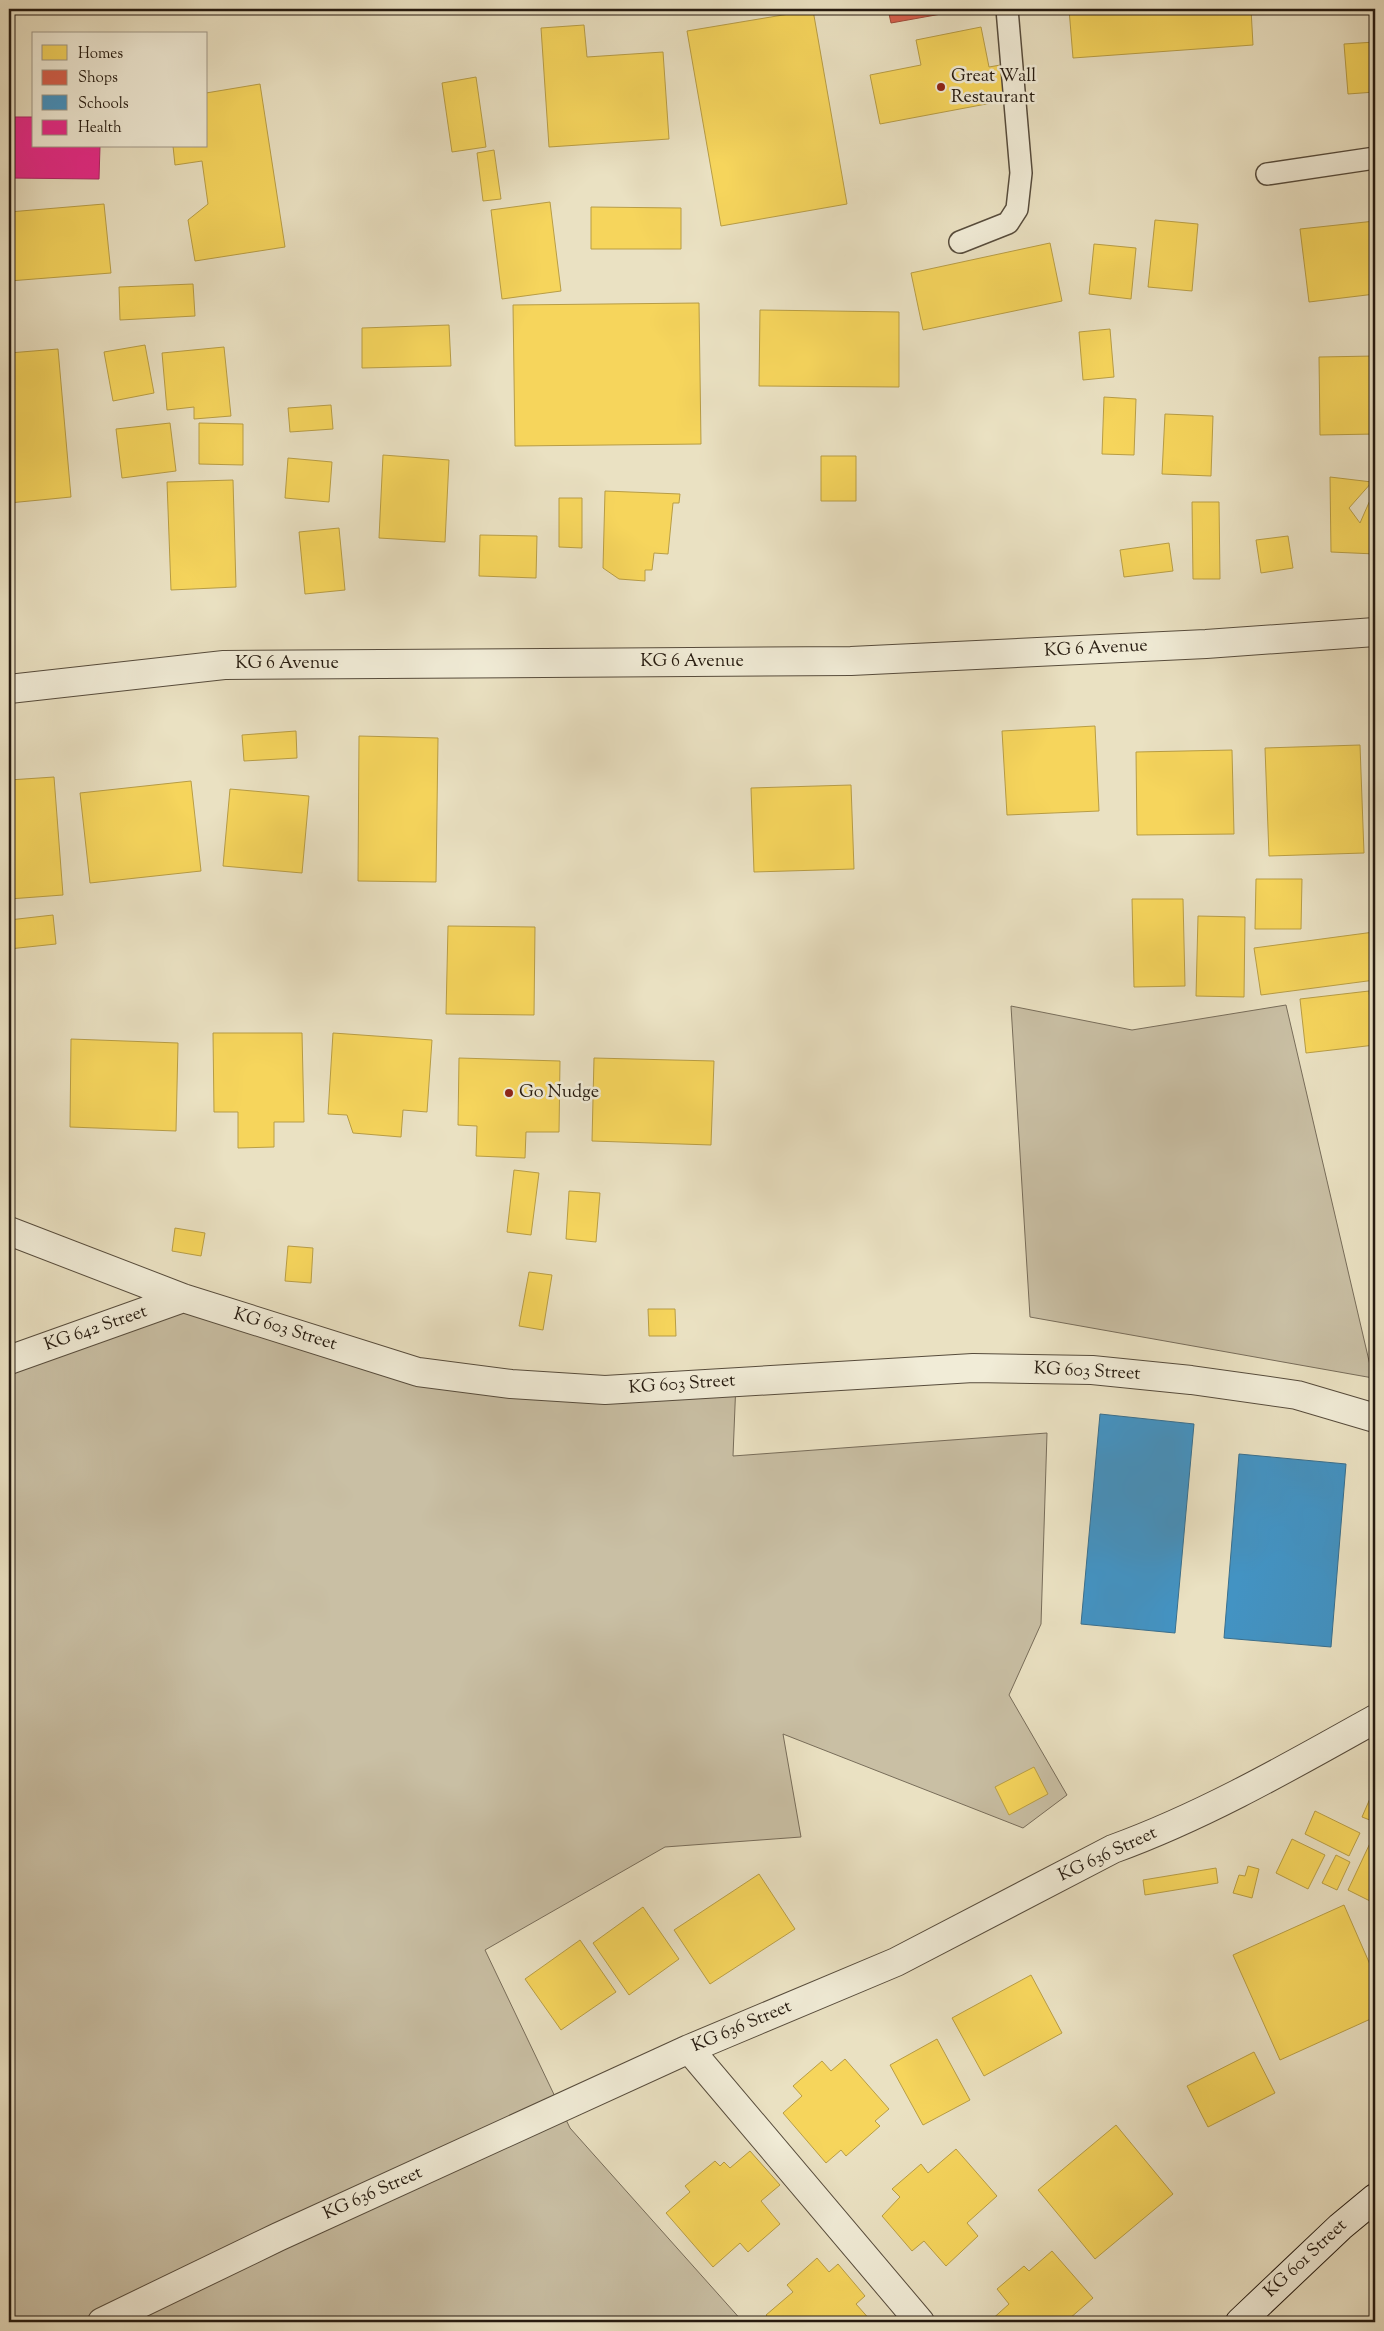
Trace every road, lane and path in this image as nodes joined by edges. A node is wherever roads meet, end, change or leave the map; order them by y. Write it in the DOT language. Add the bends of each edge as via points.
graph roads {
  1 [pos="1007,9"];
  2 [pos="1375,158"];
  3 [pos="1267,174"];
  4 [pos="960,242"];
  5 [pos="1375,632"];
  6 [pos="9,688"];
  7 [pos="9,1231"];
  8 [pos="184,1298"];
  9 [pos="9,1360"];
  10 [pos="1375,1418"];
  11 [pos="1375,1720"];
  12 [pos="689,2049"];
  13 [pos="1375,2198"];
  14 [pos="102,2322"];
  15 [pos="920,2322"];
  16 [pos="1240,2322"];
  1 -- 4 [label="lane" via="1021,173 1017,209 1008,223"];
  2 -- 3 [label="lane"];
  5 -- 6 [label="street, KG 6 Avenue" via="1206,644 851,660 224,665"];
  7 -- 8 [label="street, KG 603 Street"];
  8 -- 9 [label="street, KG 642 Street"];
  8 -- 10 [label="street, KG 603 Street" via="418,1372 511,1384 605,1390 973,1368 1092,1370 1297,1395"];
  11 -- 12 [label="street, KG 636 Street" via="1288,1768 1147,1837 1113,1849 896,1962"];
  12 -- 14 [label="street, KG 636 Street" via="278,2236"];
  12 -- 15 [label="street"];
  13 -- 16 [label="street, KG 601 Street"];
}
